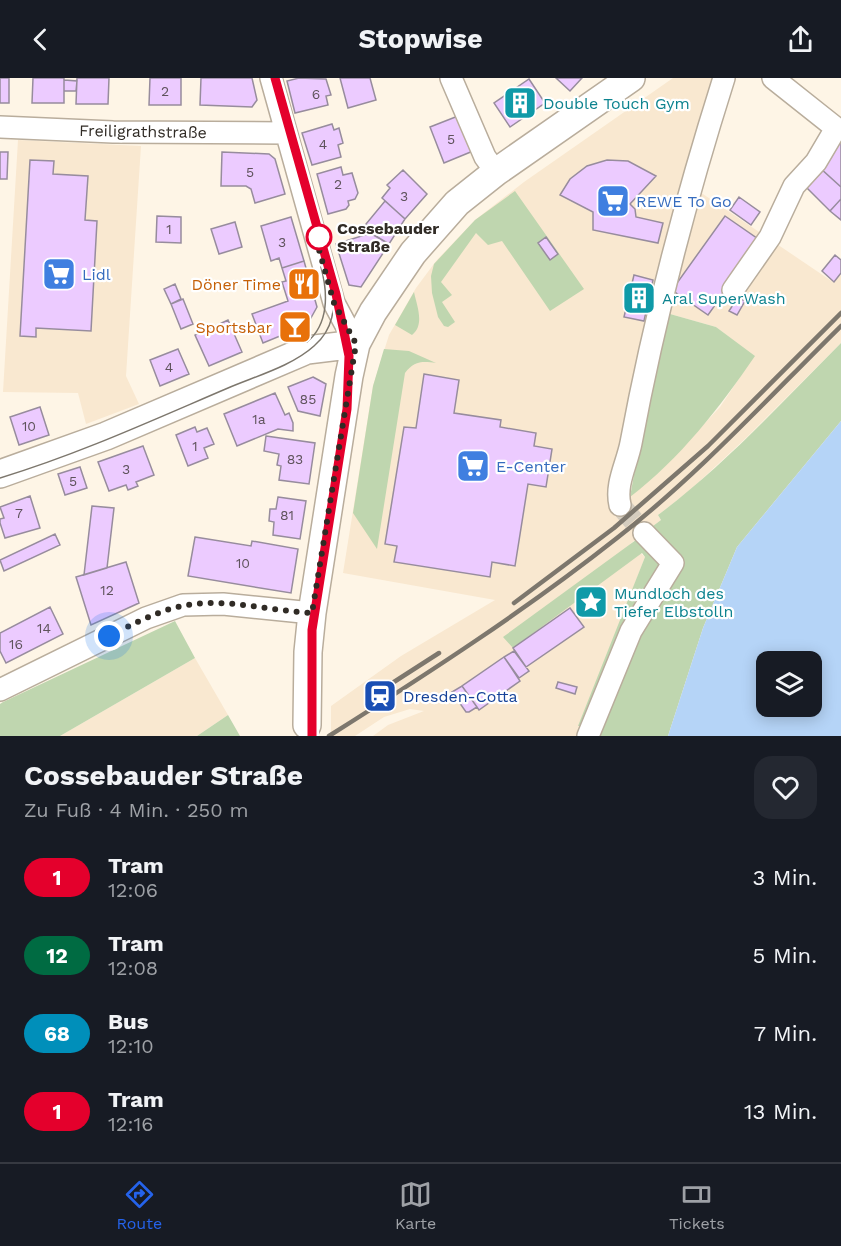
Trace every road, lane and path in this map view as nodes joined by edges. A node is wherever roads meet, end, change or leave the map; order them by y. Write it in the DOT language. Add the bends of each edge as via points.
graph roads {
  1 [pos="271,78"];
  2 [pos="451,78"];
  3 [pos="631,78"];
  4 [pos="724,78"];
  5 [pos="773,78"];
  6 [pos="0,127"];
  7 [pos="286,133"];
  8 [pos="496,172"];
  9 [pos="733,291"];
  10 [pos="356,344"];
  11 [pos="0,474"];
  12 [pos="620,505"];
  13 [pos="644,533"];
  14 [pos="312,613"];
  15 [pos="0,690"];
  16 [pos="307,725"];
  17 [pos="588,736"];
  1 -- 7 [label="street"];
  2 -- 8 [label="street" via="485,157"];
  3 -- 8 [label="main road"];
  4 -- 12 [label="street" via="660,305 620,484"];
  5 -- 9 [label="street" via="836,129 816,162 794,186 770,237"];
  6 -- 7 [label="street, Freiligrathstraße"];
  7 -- 10 [label="street" via="334,303"];
  8 -- 10 [label="main road" via="457,203 420,244"];
  10 -- 11 [label="main road" via="307,350 106,436"];
  10 -- 14 [label="main road"];
  13 -- 17 [label="street" via="673,563 631,631"];
  14 -- 15 [label="street" via="223,604 183,605 146,618"];
  14 -- 16 [label="main road"];
}
